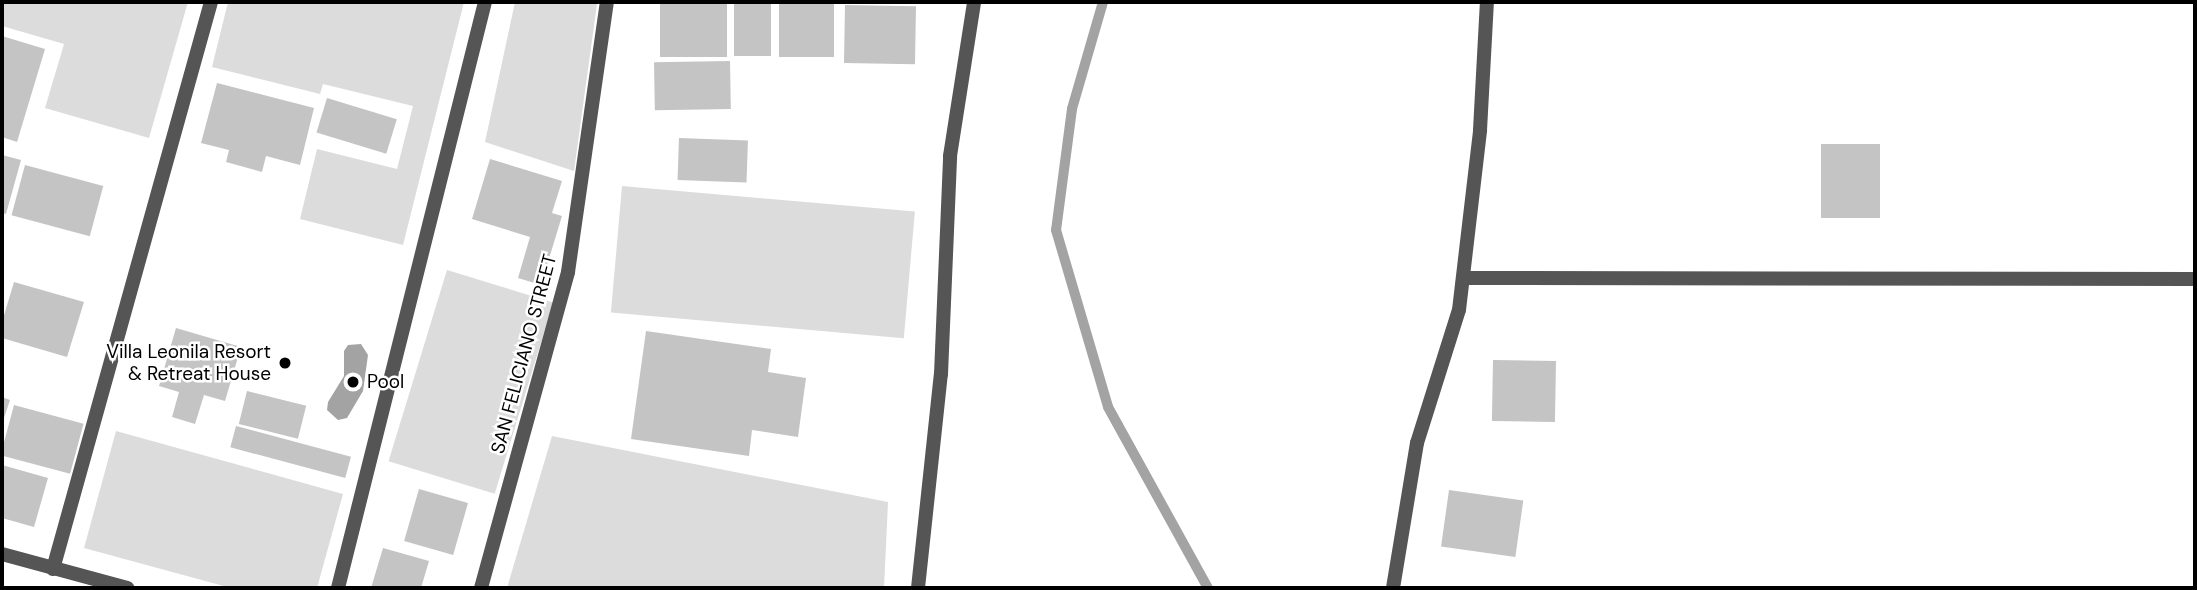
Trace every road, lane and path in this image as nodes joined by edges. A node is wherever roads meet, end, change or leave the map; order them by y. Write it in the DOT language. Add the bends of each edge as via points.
graph roads {
  1 [pos="211,2"];
  2 [pos="485,2"];
  3 [pos="607,2"];
  4 [pos="974,2"];
  5 [pos="1487,2"];
  6 [pos="1463,278"];
  7 [pos="2195,279"];
  8 [pos="2,554"];
  9 [pos="53,569"];
  10 [pos="127,588"];
  11 [pos="338,588"];
  12 [pos="481,588"];
  13 [pos="918,588"];
  14 [pos="1393,588"];
  1 -- 9 [label="street"];
  2 -- 11 [label="street"];
  3 -- 12 [label="street, SAN FELICIANO STREET" via="568,272"];
  4 -- 13 [label="street" via="950,156 941,374"];
  5 -- 6 [label="street" via="1480,130"];
  6 -- 7 [label="street"];
  6 -- 14 [label="street" via="1459,310 1417,443"];
  8 -- 9 [label="street"];
  9 -- 10 [label="street"];
}
